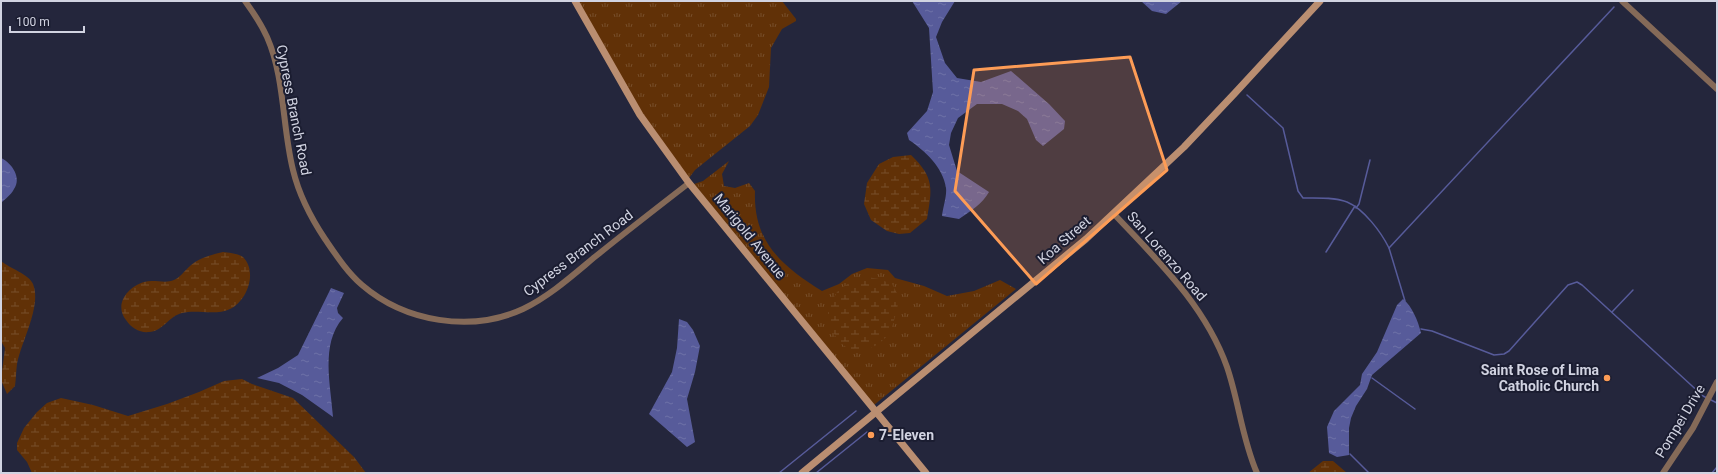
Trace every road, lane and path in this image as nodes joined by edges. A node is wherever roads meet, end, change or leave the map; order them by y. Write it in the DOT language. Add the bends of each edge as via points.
graph roads {
  1 [pos="245,1"];
  2 [pos="575,1"];
  3 [pos="1320,1"];
  4 [pos="1622,1"];
  5 [pos="1717,89"];
  6 [pos="689,182"];
  7 [pos="1114,214"];
  8 [pos="1717,382"];
  9 [pos="876,412"];
  10 [pos="802,473"];
  11 [pos="926,473"];
  12 [pos="1257,473"];
  13 [pos="1663,473"];
  1 -- 6 [label="street, Cypress Branch Road" via="264,30 272,52 292,170 311,217 352,275 375,295 404,310 433,319 463,322 489,320 520,310 550,293"];
  2 -- 6 [label="main road, Marigold Avenue" via="640,115"];
  3 -- 7 [label="main road, Koa Street" via="1187,143"];
  4 -- 5 [label="street"];
  6 -- 9 [label="main road, Marigold Avenue"];
  7 -- 9 [label="main road, Koa Street"];
  7 -- 12 [label="street, San Lorenzo Road" via="1185,292 1212,333 1231,380"];
  8 -- 13 [label="street, Pompei Drive" via="1690,434"];
  9 -- 10 [label="main road, Koa Street"];
  9 -- 11 [label="main road, Marigold Avenue"];
}
